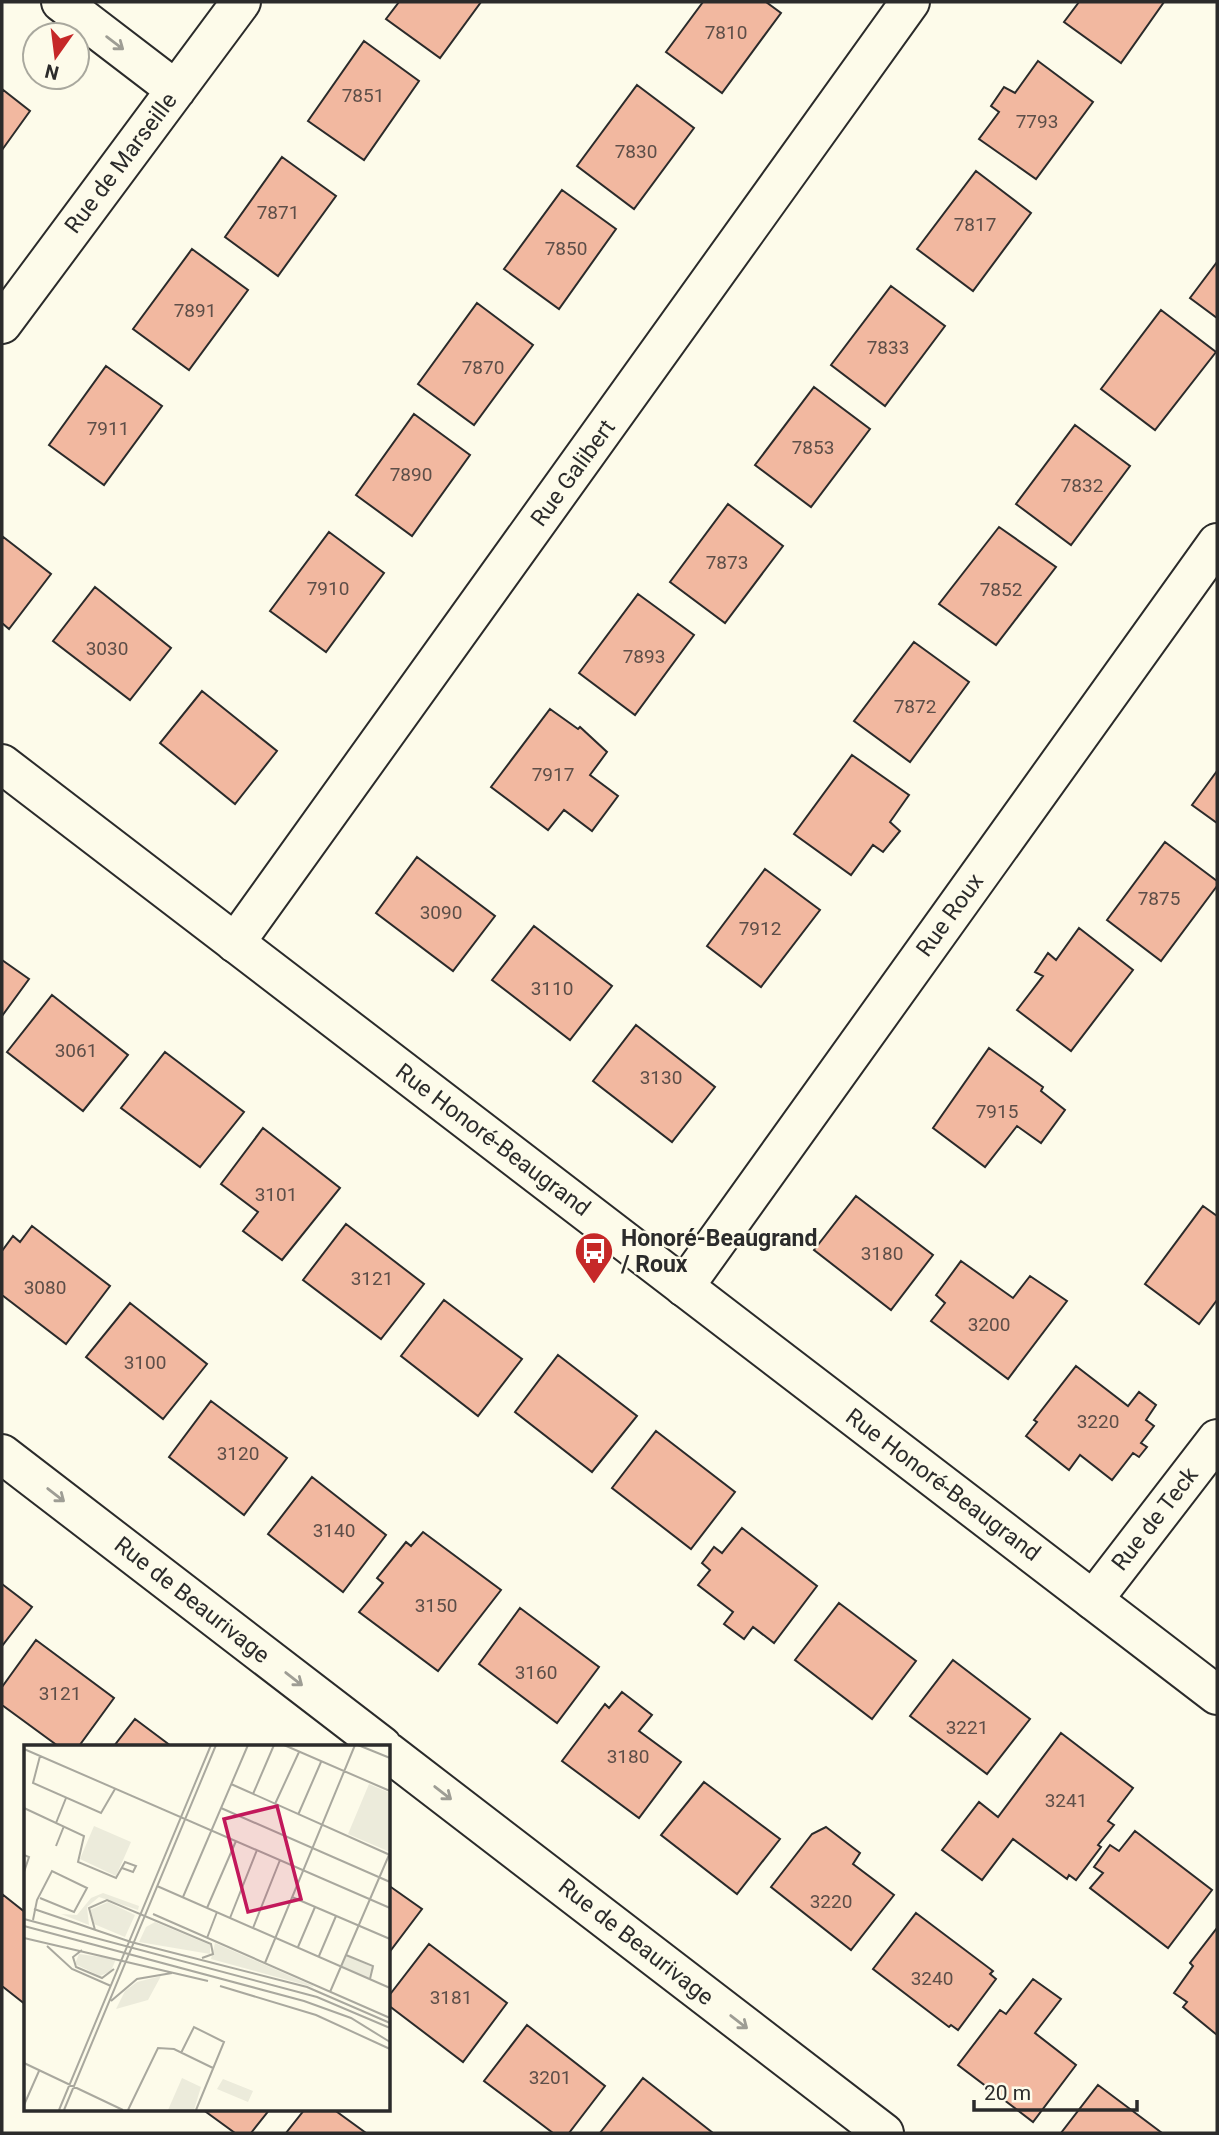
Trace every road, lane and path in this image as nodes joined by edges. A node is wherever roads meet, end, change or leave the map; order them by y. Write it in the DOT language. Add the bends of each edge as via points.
graph roads {
  1 [pos="61,2"];
  2 [pos="241,2"];
  3 [pos="910,2"];
  4 [pos="176,90"];
  5 [pos="2,324"];
  6 [pos="1217,543"];
  7 [pos="2,764"];
  8 [pos="235,943"];
  9 [pos="684,1287"];
  10 [pos="1217,1439"];
  11 [pos="2,1454"];
  12 [pos="1093,1600"];
  13 [pos="1217,1695"];
  14 [pos="381,1745"];
  15 [pos="390,1754"];
  16 [pos="884,2133"];
  1 -- 4 [label="street, one-way"];
  2 -- 4 [label="street, Rue de Marseille"];
  3 -- 8 [label="street, Rue Galibert"];
  4 -- 5 [label="street, Rue de Marseille"];
  6 -- 9 [label="street, Rue Roux"];
  7 -- 8 [label="street, Rue Honoré-Beaugrand"];
  8 -- 9 [label="street, Rue Honoré-Beaugrand"];
  9 -- 12 [label="street, Rue Honoré-Beaugrand"];
  10 -- 12 [label="street, Rue de Teck"];
  11 -- 14 [label="street, Rue de Beaurivage, one-way"];
  12 -- 13 [label="street, Rue Honoré-Beaugrand"];
  15 -- 16 [label="street, Rue de Beaurivage, one-way"];
}
